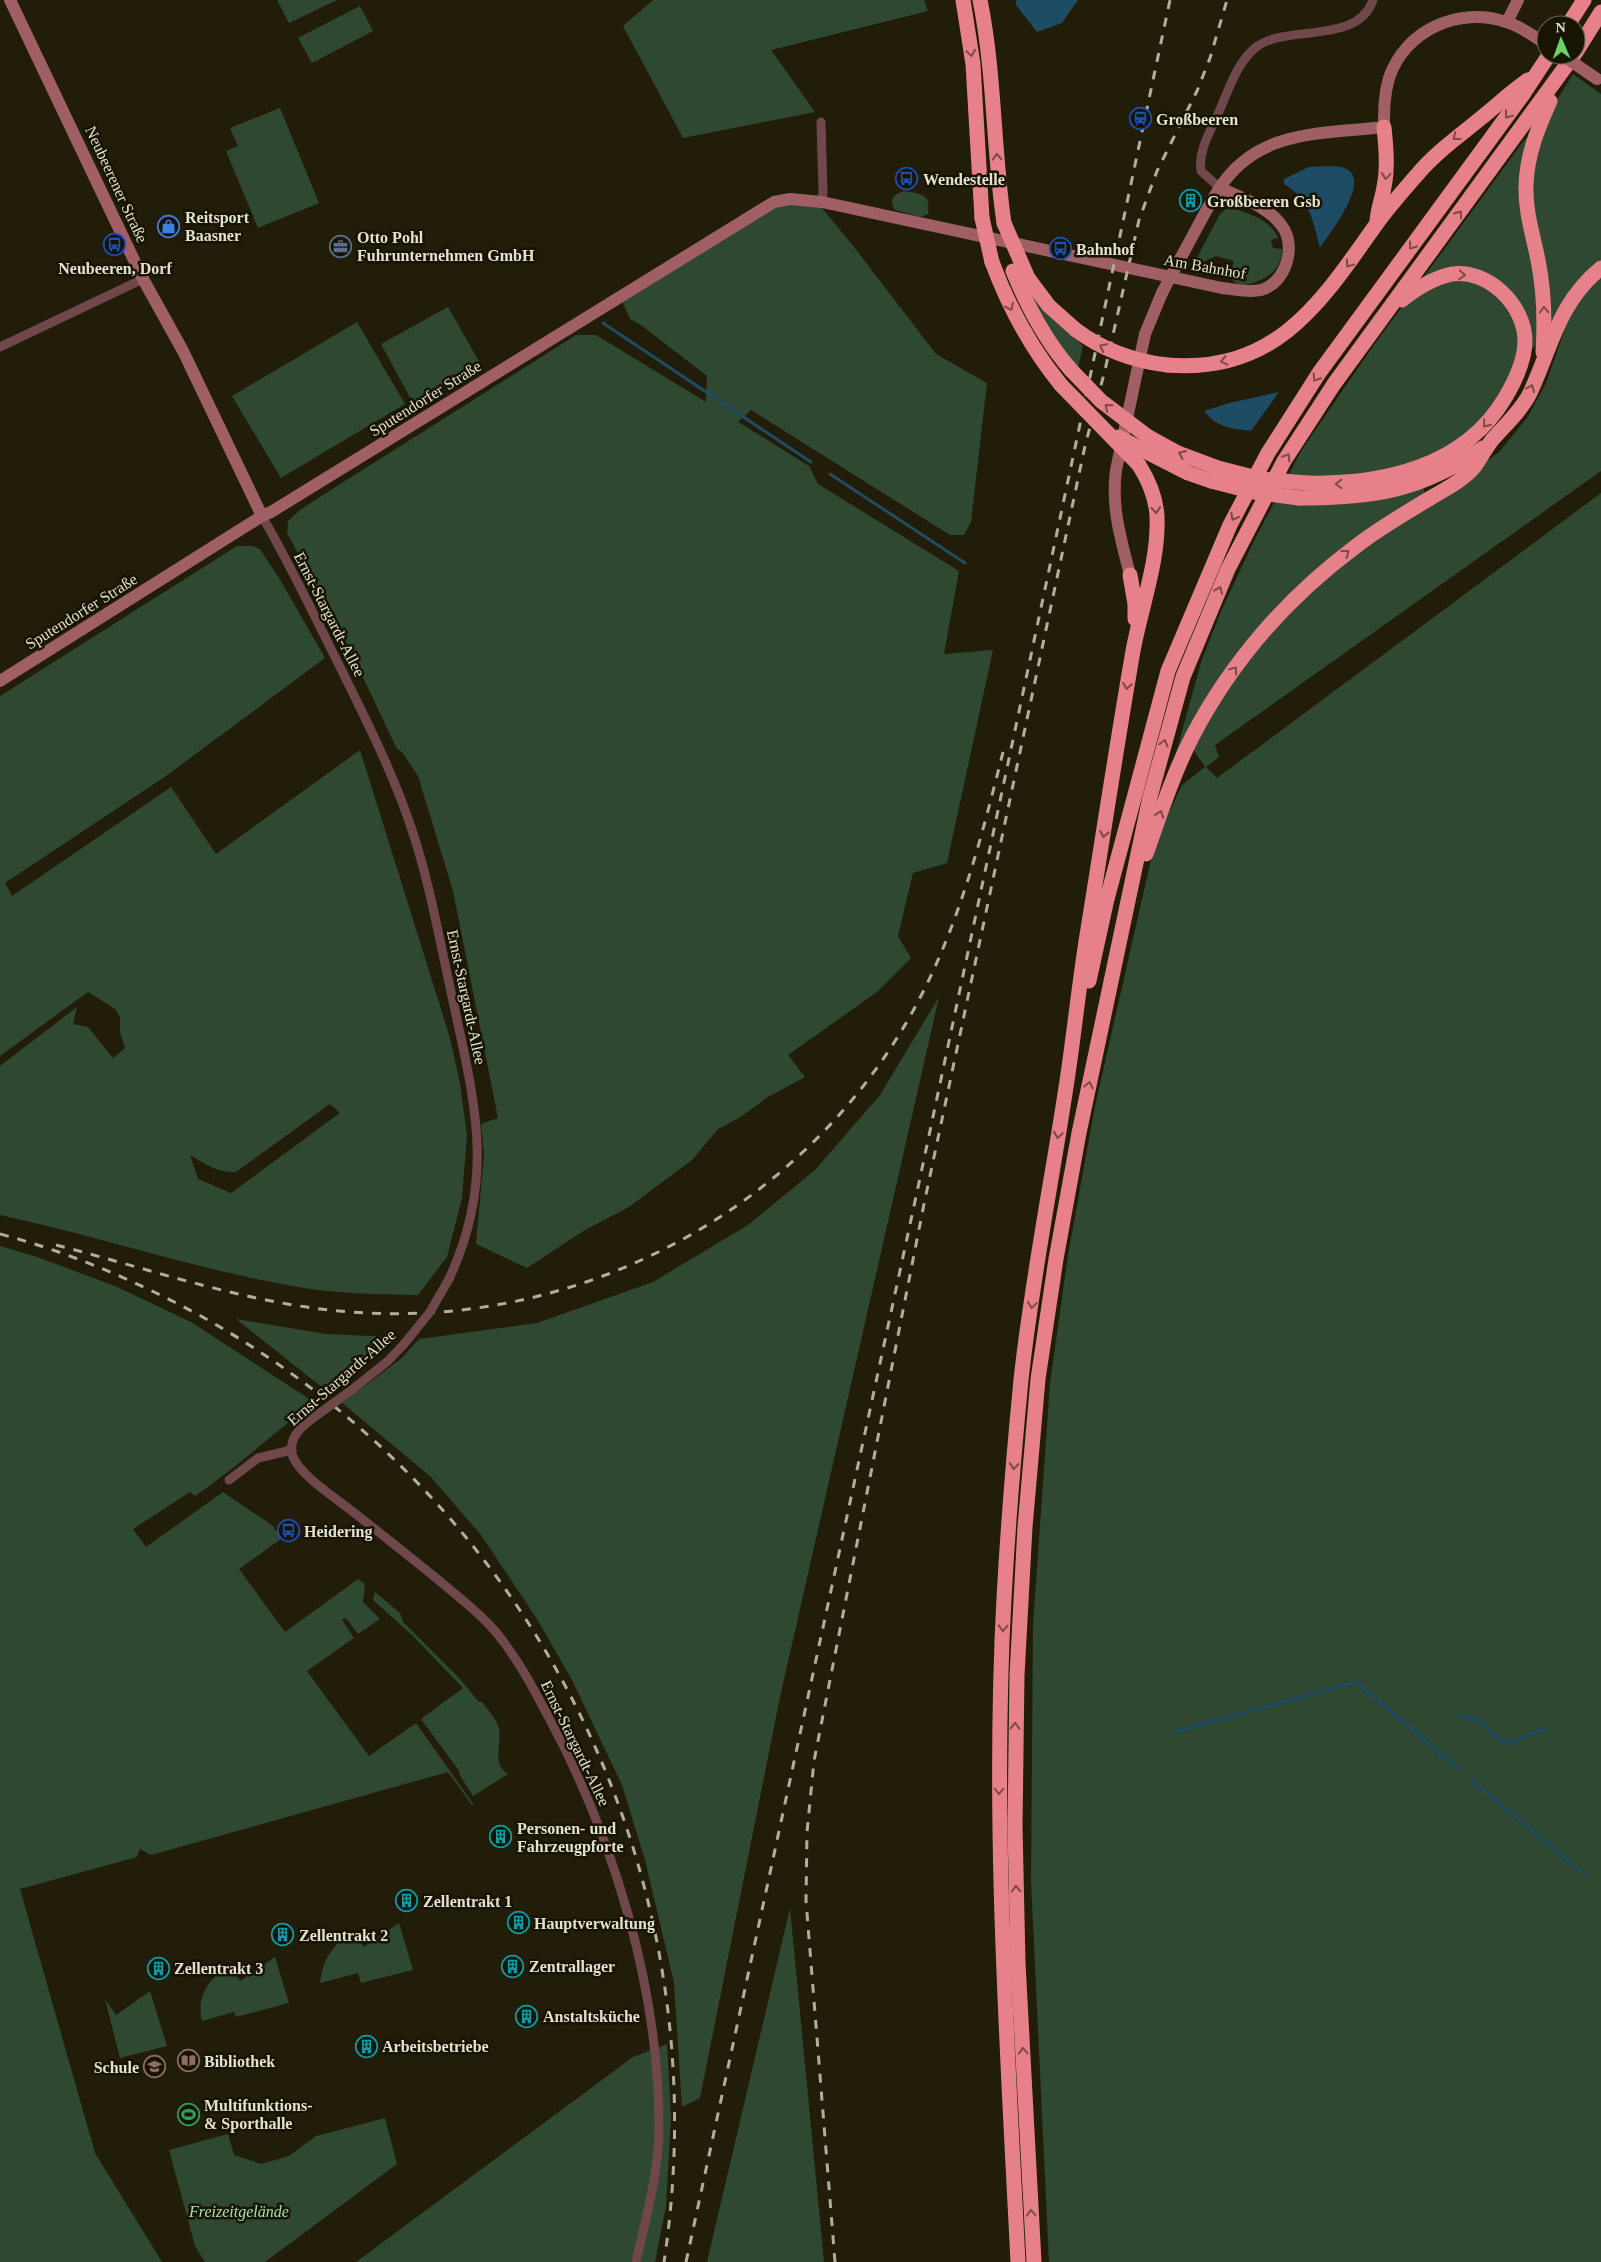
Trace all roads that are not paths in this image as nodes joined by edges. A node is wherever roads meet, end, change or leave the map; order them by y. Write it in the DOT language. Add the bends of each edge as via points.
graph roads {
  1 [pos="10,0"];
  2 [pos="963,0"];
  3 [pos="980,0"];
  4 [pos="1373,0"];
  5 [pos="1518,0"];
  6 [pos="1584,0"];
  7 [pos="1601,12"];
  8 [pos="1574,15"];
  9 [pos="1507,22"];
  10 [pos="1586,36"];
  11 [pos="1536,37"];
  12 [pos="1542,65"];
  13 [pos="1568,65"];
  14 [pos="1577,65"];
  15 [pos="1562,74"];
  16 [pos="1536,75"];
  17 [pos="1599,80"];
  18 [pos="821,122"];
  19 [pos="1384,128"];
  20 [pos="1220,188"];
  21 [pos="822,202"];
  22 [pos="883,215"];
  23 [pos="1004,223"];
  24 [pos="1376,224"];
  25 [pos="1601,268"];
  26 [pos="143,279"];
  27 [pos="1389,310"];
  28 [pos="0,347"];
  29 [pos="1543,358"];
  30 [pos="1106,430"];
  31 [pos="1492,441"];
  32 [pos="1145,443"];
  33 [pos="1214,474"];
  34 [pos="262,516"];
  35 [pos="1130,574"];
  36 [pos="1136,638"];
  37 [pos="0,681"];
  38 [pos="1126,910"];
  39 [pos="1069,1070"];
  40 [pos="292,1450"];
  41 [pos="229,1480"];
  42 [pos="636,2262"];
  43 [pos="1018,2262"];
  44 [pos="1034,2262"];
  1 -- 26 [label="main road, Neubeerener Straße"];
  2 -- 30 [label="highway, one-way, bridge" via="973,64 982,218 992,262 1019,326 1042,361"];
  23 -- 3 [label="highway, one-way" via="992,70"];
  4 -- 20 [label="street, Am Bahnhof" via="1365,14 1345,26 1326,32 1279,38 1256,47 1244,59 1199,162 1201,171"];
  5 -- 9 [label="main road"];
  6 -- 8 [label="highway"];
  7 -- 10 [label="highway"];
  9 -- 11 [label="main road"];
  9 -- 19 [label="main road" via="1479,16 1455,18 1434,26 1414,40 1398,59 1389,78"];
  12 -- 16 [label="highway"];
  13 -- 15 [label="highway"];
  14 -- 17 [label="main road, bridge"];
  27 -- 15 [label="highway, one-way"];
  29 -- 15 [label="highway, one-way" via="1544,309 1539,262 1529,223 1526,184 1530,153 1538,128"];
  16 -- 24 [label="highway, one-way" via="1504,96 1441,148"];
  16 -- 39 [label="highway, one-way" via="1319,373 1268,453 1230,525 1168,671 1107,899"];
  18 -- 21 [label="street"];
  19 -- 20 [label="main road" via="1314,134 1274,143 1243,160"];
  19 -- 24 [label="highway, one-way" via="1386,179"];
  20 -- 22 [label="main road, Am Bahnhof" via="1268,211 1283,226 1289,242 1288,260 1274,282 1261,290 1222,288"];
  20 -- 35 [label="main road, bridge" via="1162,293 1145,334 1114,490"];
  21 -- 22 [label="main road, Sputendorfer Straße"];
  21 -- 34 [label="main road, Sputendorfer Straße" via="790,199 774,202"];
  24 -- 23 [label="highway, one-way, bridge" via="1317,305 1292,329 1248,354 1190,366 1167,365 1121,355 1076,330 1049,306 1028,278"];
  32 -- 23 [label="highway, one-way, bridge" via="1071,370 1038,325 1013,271 1003,237"];
  25 -- 29 [label="highway" via="1570,302"];
  26 -- 28 [label="street"];
  26 -- 34 [label="main road, Neubeerener Straße" via="183,351"];
  27 -- 33 [label="highway, one-way, bridge" via="1421,286 1453,274 1476,276 1499,288 1513,304 1521,320 1525,341 1521,362 1499,408 1479,432 1456,450 1429,464 1378,479 1342,484 1306,483"];
  38 -- 27 [label="highway, one-way" via="1150,797 1183,677 1228,569 1284,461 1334,384"];
  31 -- 29 [label="highway, one-way" via="1530,394"];
  30 -- 32 [label="highway, bridge"];
  30 -- 36 [label="highway, one-way, bridge" via="1139,465 1152,493 1157,524 1143,614"];
  31 -- 33 [label="highway, bridge" via="1436,476 1378,494 1299,498 1254,492"];
  38 -- 31 [label="highway, one-way" via="1171,785 1192,737 1219,690 1258,639 1286,605 1328,566 1370,535 1447,488 1473,468"];
  32 -- 33 [label="highway" via="1182,470"];
  34 -- 37 [label="main road, Sputendorfer Straße"];
  34 -- 40 [label="street, Ernst-Stargardt-Allee, bridge" via="387,766 411,827 429,891 478,1129 475,1196 462,1246 449,1279 430,1312 388,1361 310,1421 295,1436"];
  35 -- 36 [label="highway"];
  36 -- 39 [label="highway, one-way" via="1115,751"];
  44 -- 38 [label="highway, one-way" via="1018,1963 1015,1826 1017,1675 1025,1527 1038,1379 1056,1259 1078,1133"];
  39 -- 43 [label="highway, one-way" via="1021,1378 1004,1599 999,1826"];
  40 -- 41 [label="street, Ernst-Stargardt-Allee" via="258,1458"];
  40 -- 42 [label="street, Ernst-Stargardt-Allee" via="299,1466 319,1484 493,1628 531,1684 588,1797 613,1864 632,1929 646,1998 655,2068 659,2121 657,2154"];
}
